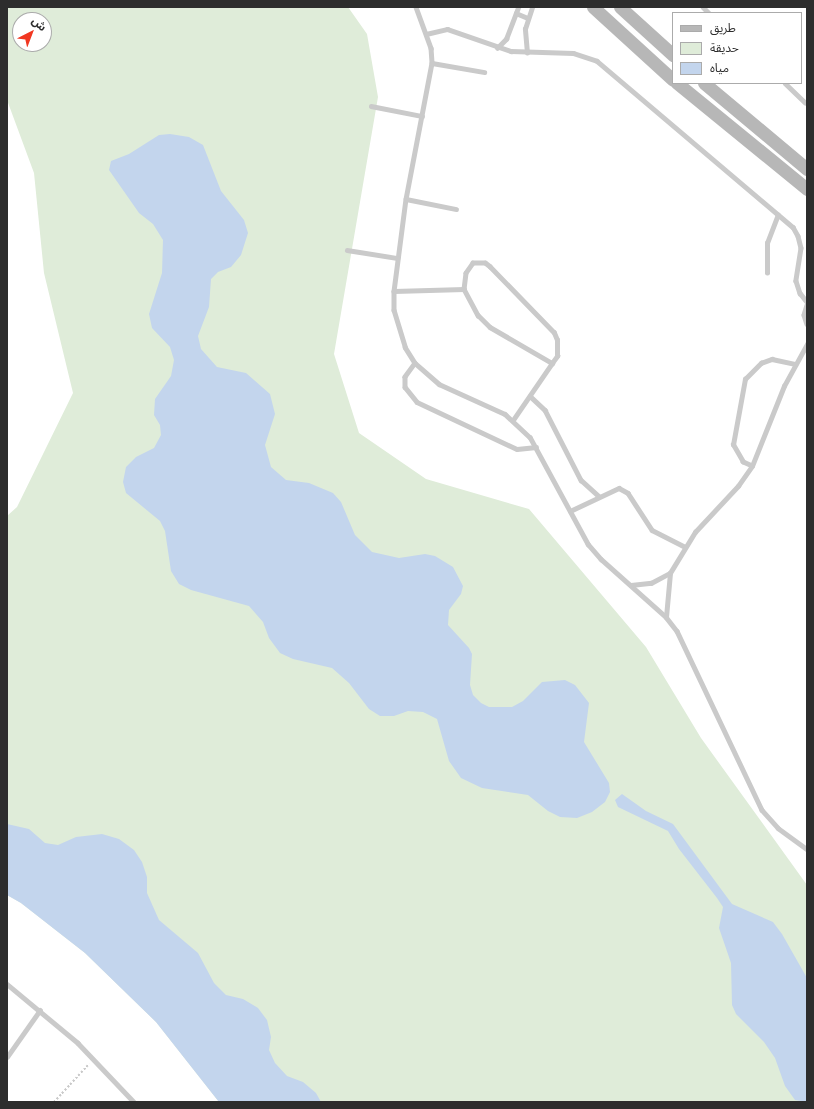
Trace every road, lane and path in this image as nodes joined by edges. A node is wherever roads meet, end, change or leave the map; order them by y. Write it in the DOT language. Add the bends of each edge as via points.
graph roads {
  1 [pos="416,7"];
  2 [pos="518,7"];
  3 [pos="532,7"];
  4 [pos="594,7"];
  5 [pos="620,7"];
  6 [pos="516,13"];
  7 [pos="528,18"];
  8 [pos="426,34"];
  9 [pos="497,48"];
  10 [pos="527,53"];
  11 [pos="672,54"];
  12 [pos="432,63"];
  13 [pos="484,72"];
  14 [pos="672,79"];
  15 [pos="678,84"];
  16 [pos="705,84"];
  17 [pos="786,84"];
  18 [pos="805,102"];
  19 [pos="371,106"];
  20 [pos="422,116"];
  21 [pos="805,163"];
  22 [pos="807,189"];
  23 [pos="406,199"];
  24 [pos="456,209"];
  25 [pos="778,215"];
  26 [pos="347,250"];
  27 [pos="397,258"];
  28 [pos="767,273"];
  29 [pos="464,289"];
  30 [pos="394,291"];
  31 [pos="807,303"];
  32 [pos="807,324"];
  33 [pos="807,344"];
  34 [pos="416,363"];
  35 [pos="552,363"];
  36 [pos="795,364"];
  37 [pos="530,396"];
  38 [pos="514,420"];
  39 [pos="536,447"];
  40 [pos="752,466"];
  41 [pos="599,496"];
  42 [pos="570,512"];
  43 [pos="685,547"];
  44 [pos="670,572"];
  45 [pos="630,585"];
  46 [pos="666,617"];
  47 [pos="807,849"];
  48 [pos="7,984"];
  49 [pos="40,1010"];
  50 [pos="7,1057"];
  51 [pos="94,1059"];
  52 [pos="54,1102"];
  53 [pos="134,1102"];
  1 -- 8 [label="lane"];
  2 -- 6 [label="lane"];
  3 -- 7 [label="lane"];
  4 -- 14 [label="street"];
  5 -- 11 [label="street"];
  6 -- 7 [label="lane"];
  6 -- 9 [label="lane" via="506,39"];
  7 -- 10 [label="lane" via="525,29"];
  8 -- 9 [label="lane" via="447,29"];
  8 -- 12 [label="lane"];
  9 -- 10 [label="lane"];
  10 -- 25 [label="lane" via="573,53 596,61"];
  12 -- 13 [label="lane"];
  12 -- 20 [label="lane"];
  15 -- 22 [label="street"];
  16 -- 21 [label="street"];
  17 -- 18 [label="lane"];
  19 -- 20 [label="lane"];
  20 -- 23 [label="lane"];
  23 -- 24 [label="lane"];
  23 -- 27 [label="lane"];
  25 -- 28 [label="lane" via="767,243"];
  25 -- 31 [label="lane" via="798,236 801,248 796,281"];
  26 -- 27 [label="lane"];
  27 -- 30 [label="lane"];
  29 -- 30 [label="lane"];
  29 -- 35 [label="lane" via="478,316 490,327"];
  29 -- 35 [label="lane" via="468,267 473,263 485,263 554,333 558,348"];
  30 -- 34 [label="lane" via="398,329"];
  31 -- 32 [label="lane" via="804,316"];
  33 -- 36 [label="lane"];
  34 -- 38 [label="lane" via="439,384"];
  34 -- 39 [label="lane" via="405,378 405,387 417,402 517,449"];
  35 -- 37 [label="lane"];
  36 -- 40 [label="lane"];
  36 -- 40 [label="lane" via="772,359 761,363 745,379 733,445 743,462"];
  37 -- 38 [label="lane"];
  37 -- 41 [label="lane" via="545,410 581,480"];
  38 -- 39 [label="lane"];
  39 -- 42 [label="lane"];
  40 -- 43 [label="lane"];
  41 -- 42 [label="lane"];
  41 -- 43 [label="lane" via="614,488 624,489 652,530"];
  42 -- 45 [label="lane" via="601,559"];
  43 -- 44 [label="lane"];
  44 -- 45 [label="lane" via="652,583"];
  44 -- 46 [label="lane"];
  45 -- 46 [label="lane"];
  46 -- 47 [label="lane" via="688,651 762,810 778,828"];
  48 -- 49 [label="lane"];
  49 -- 50 [label="lane"];
  49 -- 51 [label="lane"];
  51 -- 52 [label="path"];
  51 -- 53 [label="lane"];
}
